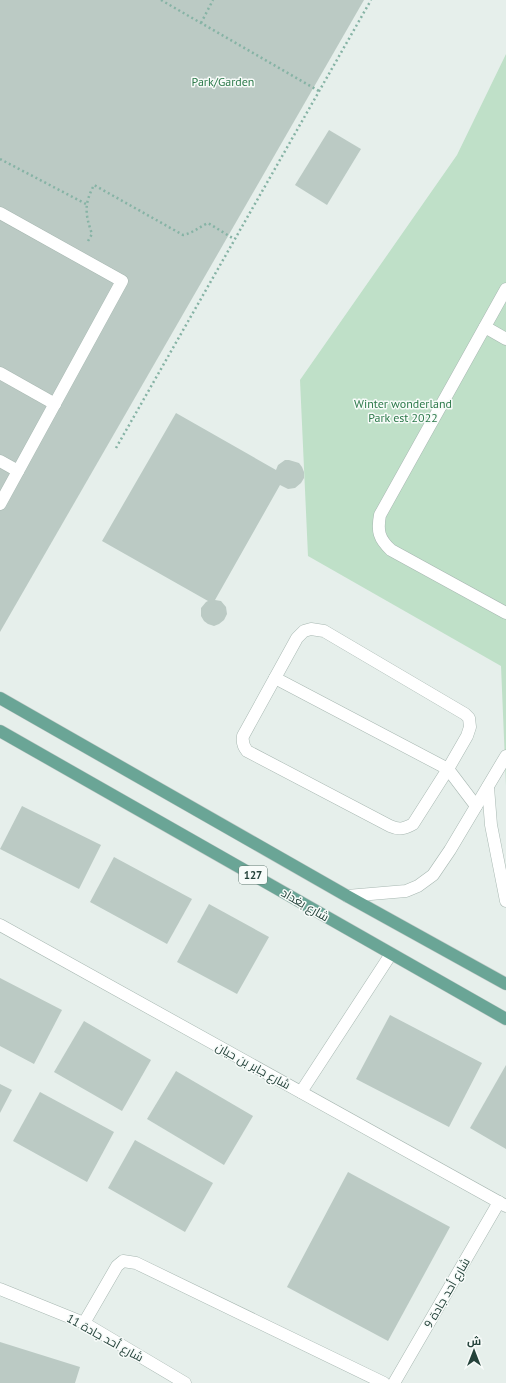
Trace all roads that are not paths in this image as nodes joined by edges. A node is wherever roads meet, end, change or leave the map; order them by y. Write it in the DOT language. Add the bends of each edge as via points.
graph roads {
  1 [pos="0,213"];
  2 [pos="506,289"];
  3 [pos="485,327"];
  4 [pos="506,339"];
  5 [pos="0,373"];
  6 [pos="55,404"];
  7 [pos="0,461"];
  8 [pos="18,471"];
  9 [pos="0,504"];
  10 [pos="506,614"];
  11 [pos="275,678"];
  12 [pos="0,698"];
  13 [pos="0,731"];
  14 [pos="506,756"];
  15 [pos="448,769"];
  16 [pos="488,786"];
  17 [pos="476,806"];
  18 [pos="347,896"];
  19 [pos="506,901"];
  20 [pos="0,925"];
  21 [pos="391,954"];
  22 [pos="506,984"];
  23 [pos="506,1019"];
  24 [pos="301,1092"];
  25 [pos="502,1204"];
  26 [pos="0,1289"];
  27 [pos="84,1323"];
  28 [pos="185,1383"];
  29 [pos="384,1383"];
  30 [pos="394,1383"];
  1 -- 6 [label="street" via="122,281"];
  2 -- 3 [label="street"];
  3 -- 4 [label="street"];
  3 -- 10 [label="street" via="380,515 378,525 379,534 391,550"];
  5 -- 6 [label="street"];
  6 -- 8 [label="street"];
  7 -- 8 [label="street"];
  8 -- 9 [label="street"];
  11 -- 15 [label="street"];
  11 -- 15 [label="street" via="297,638 304,631 324,631 469,718 467,736"];
  11 -- 15 [label="street" via="243,736 242,742 247,751 398,830 413,824"];
  12 -- 18 [label="main road, 127"];
  13 -- 21 [label="main road, شارع بغداد / 127"];
  14 -- 16 [label="street"];
  15 -- 17 [label="street"];
  16 -- 17 [label="street"];
  16 -- 19 [label="street" via="492,825"];
  17 -- 18 [label="street" via="433,875 418,886 406,891"];
  18 -- 22 [label="main road, 127"];
  20 -- 24 [label="street, شارع جابر بن حيان"];
  21 -- 23 [label="main road, شارع بغداد / 127"];
  21 -- 24 [label="street"];
  24 -- 25 [label="street, شارع جابر بن حيان"];
  25 -- 30 [label="street, شارع أحد جادة 9"];
  26 -- 27 [label="street, شارع أحد جادة 11"];
  27 -- 28 [label="street, شارع أحد جادة 11"];
  27 -- 29 [label="street" via="118,1266 123,1261 136,1263"];
}
